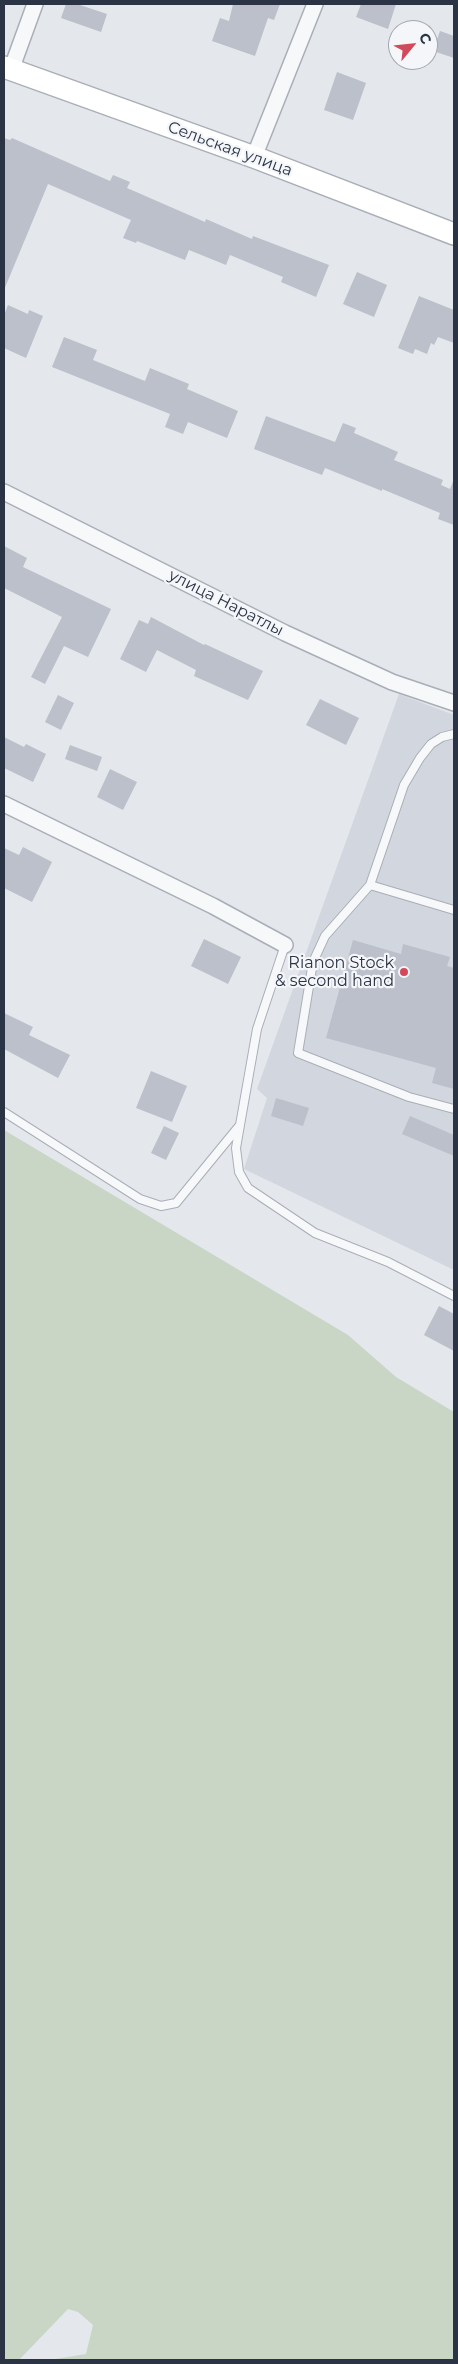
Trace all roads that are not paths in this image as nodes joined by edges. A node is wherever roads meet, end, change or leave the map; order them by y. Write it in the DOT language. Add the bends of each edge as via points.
graph roads {
  1 [pos="35,4"];
  2 [pos="315,4"];
  3 [pos="7,69"];
  4 [pos="254,157"];
  5 [pos="454,234"];
  6 [pos="4,492"];
  7 [pos="454,703"];
  8 [pos="454,734"];
  9 [pos="4,804"];
  10 [pos="370,885"];
  11 [pos="454,910"];
  12 [pos="285,945"];
  13 [pos="454,1109"];
  14 [pos="4,1112"];
  15 [pos="240,1125"];
  16 [pos="454,1296"];
  1 -- 3 [label="street"];
  2 -- 4 [label="street"];
  3 -- 4 [label="main road, Сельская улица"];
  4 -- 5 [label="main road, Сельская улица"];
  6 -- 7 [label="street, улица Наратлы" via="285,633 392,682"];
  8 -- 10 [label="lane" via="431,744 404,785"];
  9 -- 12 [label="street" via="213,906"];
  10 -- 11 [label="lane"];
  10 -- 13 [label="lane" via="325,936 313,962 298,1053 409,1097"];
  12 -- 15 [label="lane" via="257,1029"];
  14 -- 15 [label="lane" via="140,1199 161,1206 176,1202"];
  15 -- 16 [label="lane" via="236,1148 239,1172 248,1188 315,1233 388,1262"];
}
